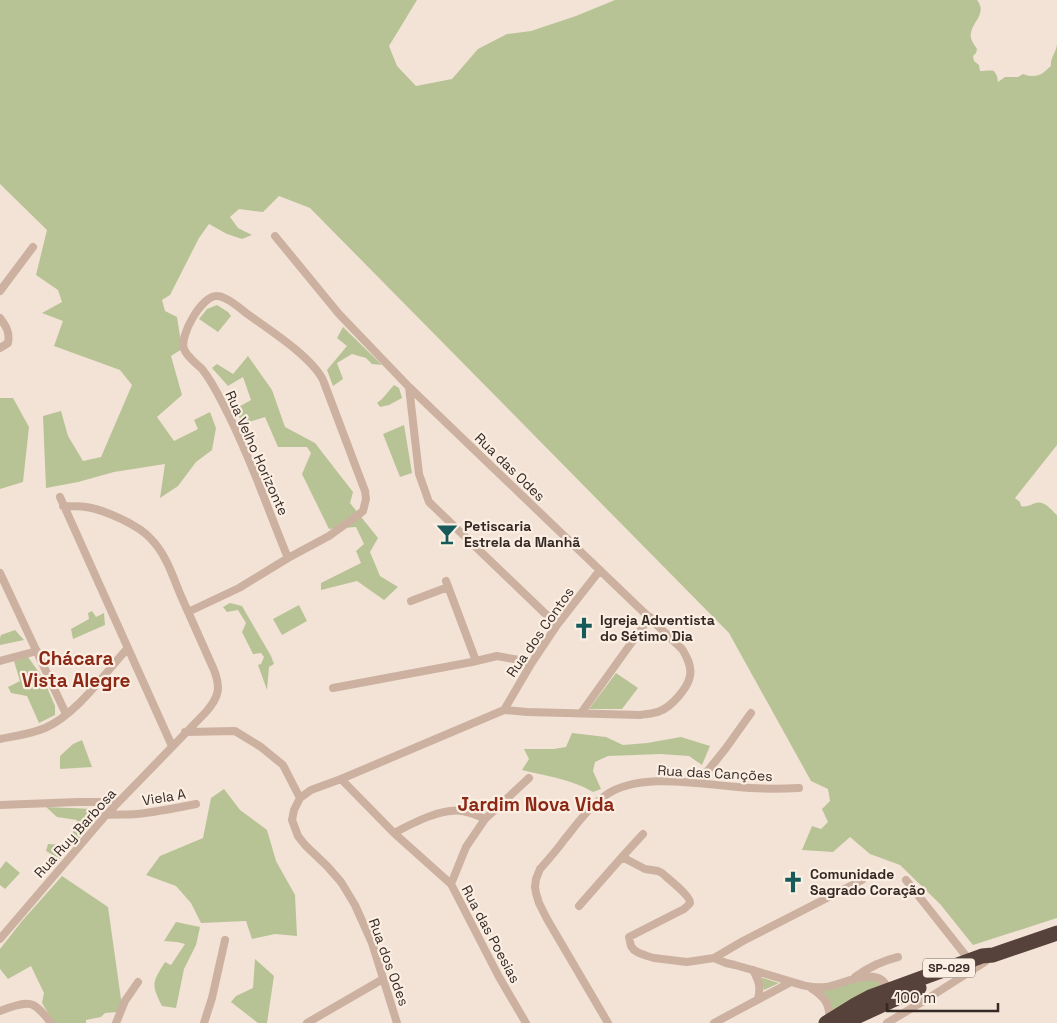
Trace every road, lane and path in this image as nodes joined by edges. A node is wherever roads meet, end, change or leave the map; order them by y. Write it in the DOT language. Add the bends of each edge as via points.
graph roads {
  1 [pos="274,236"];
  2 [pos="33,247"];
  3 [pos="0,291"];
  4 [pos="0,318"];
  5 [pos="0,348"];
  6 [pos="409,386"];
  7 [pos="60,497"];
  8 [pos="64,506"];
  9 [pos="288,558"];
  10 [pos="600,570"];
  11 [pos="0,573"];
  12 [pos="410,601"];
  13 [pos="188,612"];
  14 [pos="650,617"];
  15 [pos="557,625"];
  16 [pos="127,648"];
  17 [pos="37,651"];
  18 [pos="0,661"];
  19 [pos="476,661"];
  20 [pos="531,664"];
  21 [pos="333,688"];
  22 [pos="504,710"];
  23 [pos="581,713"];
  24 [pos="751,713"];
  25 [pos="66,714"];
  26 [pos="185,732"];
  27 [pos="0,739"];
  28 [pos="172,746"];
  29 [pos="530,778"];
  30 [pos="341,779"];
  31 [pos="698,783"];
  32 [pos="799,788"];
  33 [pos="300,798"];
  34 [pos="118,802"];
  35 [pos="196,804"];
  36 [pos="0,805"];
  37 [pos="106,816"];
  38 [pos="485,818"];
  39 [pos="394,833"];
  40 [pos="642,834"];
  41 [pos="622,857"];
  42 [pos="862,880"];
  43 [pos="906,880"];
  44 [pos="451,884"];
  45 [pos="579,906"];
  46 [pos="1057,932"];
  47 [pos="0,938"];
  48 [pos="224,940"];
  49 [pos="898,957"];
  50 [pos="714,958"];
  51 [pos="983,959"];
  52 [pos="753,970"];
  53 [pos="854,978"];
  54 [pos="383,979"];
  55 [pos="138,982"];
  56 [pos="791,982"];
  57 [pos="886,985"];
  58 [pos="811,988"];
  59 [pos="758,999"];
  60 [pos="0,1011"];
  61 [pos="836,1022"];
  62 [pos="51,1023"];
  63 [pos="116,1023"];
  64 [pos="204,1023"];
  65 [pos="307,1023"];
  66 [pos="398,1023"];
  67 [pos="526,1023"];
  68 [pos="608,1023"];
  69 [pos="714,1023"];
  70 [pos="887,1023"];
  1 -- 6 [label="street, Rua das Odes" via="339,314"];
  2 -- 3 [label="street"];
  4 -- 5 [label="street" via="9,334 8,343"];
  6 -- 10 [label="street, Rua das Odes"];
  6 -- 15 [label="street" via="420,474 429,502"];
  7 -- 8 [label="street"];
  8 -- 13 [label="street, Rua Ruy Barbosa" via="99,510 150,537 170,570"];
  8 -- 16 [label="street"];
  9 -- 9 [label="street, Rua Velho Horizonte" via="329,536 363,511 365,491 318,370 233,304 221,296 214,296 202,305 190,323 183,340 184,349 202,369 223,404"];
  9 -- 13 [label="street, Rua Velho Horizonte" via="239,588"];
  10 -- 14 [label="street, Rua das Odes"];
  10 -- 15 [label="street, Rua dos Contos"];
  11 -- 17 [label="street"];
  12 -- 19 [label="street" via="447,584"];
  13 -- 26 [label="street, Rua Ruy Barbosa" via="219,686 211,706"];
  14 -- 23 [label="street"];
  14 -- 23 [label="street, Rua das Odes" via="682,649 690,665 690,677 678,697 666,709 649,714"];
  15 -- 20 [label="street, Rua dos Contos"];
  16 -- 25 [label="street" via="85,698"];
  16 -- 28 [label="street"];
  17 -- 18 [label="street"];
  17 -- 25 [label="street"];
  19 -- 20 [label="street" via="497,656"];
  19 -- 21 [label="street"];
  20 -- 22 [label="street, Rua dos Contos"];
  22 -- 23 [label="street, Rua das Odes"];
  22 -- 30 [label="street, Rua das Odes"];
  24 -- 31 [label="street"];
  25 -- 27 [label="street" via="43,729"];
  26 -- 28 [label="street, Rua Ruy Barbosa"];
  26 -- 33 [label="street" via="235,731 241,734 284,765"];
  28 -- 34 [label="street, Rua Ruy Barbosa"];
  29 -- 38 [label="street"];
  30 -- 33 [label="street" via="311,790"];
  30 -- 39 [label="street, Rua das Poesias"];
  31 -- 32 [label="street, Rua das Canções" via="738,788"];
  31 -- 68 [label="street, Rua das Canções" via="630,784 607,794 583,816 540,869 536,879 536,894 547,919"];
  33 -- 54 [label="street, Rua dos Odes" via="292,820 298,836 347,890 372,942"];
  34 -- 36 [label="street"];
  34 -- 37 [label="street, Rua Ruy Barbosa"];
  35 -- 37 [label="street, Viela A"];
  37 -- 47 [label="street, Rua Ruy Barbosa"];
  38 -- 39 [label="street" via="471,812 450,811"];
  38 -- 44 [label="street" via="466,847"];
  39 -- 44 [label="street, Rua das Poesias"];
  40 -- 41 [label="street"];
  41 -- 45 [label="street"];
  41 -- 50 [label="street" via="645,869 658,871 690,902 684,909 629,937 634,950 654,958 687,962"];
  42 -- 50 [label="street"];
  43 -- 51 [label="street"];
  44 -- 67 [label="street, Rua das Poesias"];
  46 -- 51 [label="highway, SP-029"];
  48 -- 64 [label="street"];
  49 -- 53 [label="street" via="874,965"];
  50 -- 52 [label="street"];
  51 -- 57 [label="highway, SP-029" via="905,984"];
  51 -- 61 [label="highway, SP-029"];
  51 -- 70 [label="street"];
  52 -- 56 [label="street"];
  52 -- 59 [label="street" via="759,984"];
  53 -- 57 [label="street" via="874,978"];
  53 -- 58 [label="street" via="827,987"];
  54 -- 65 [label="street"];
  54 -- 66 [label="street, Rua dos Odes"];
  55 -- 63 [label="street"];
  56 -- 58 [label="street"];
  56 -- 59 [label="street"];
  57 -- 61 [label="highway, SP-029"];
  58 -- 61 [label="street" via="826,1001"];
  59 -- 69 [label="street"];
  60 -- 62 [label="street" via="30,1004"];
}
